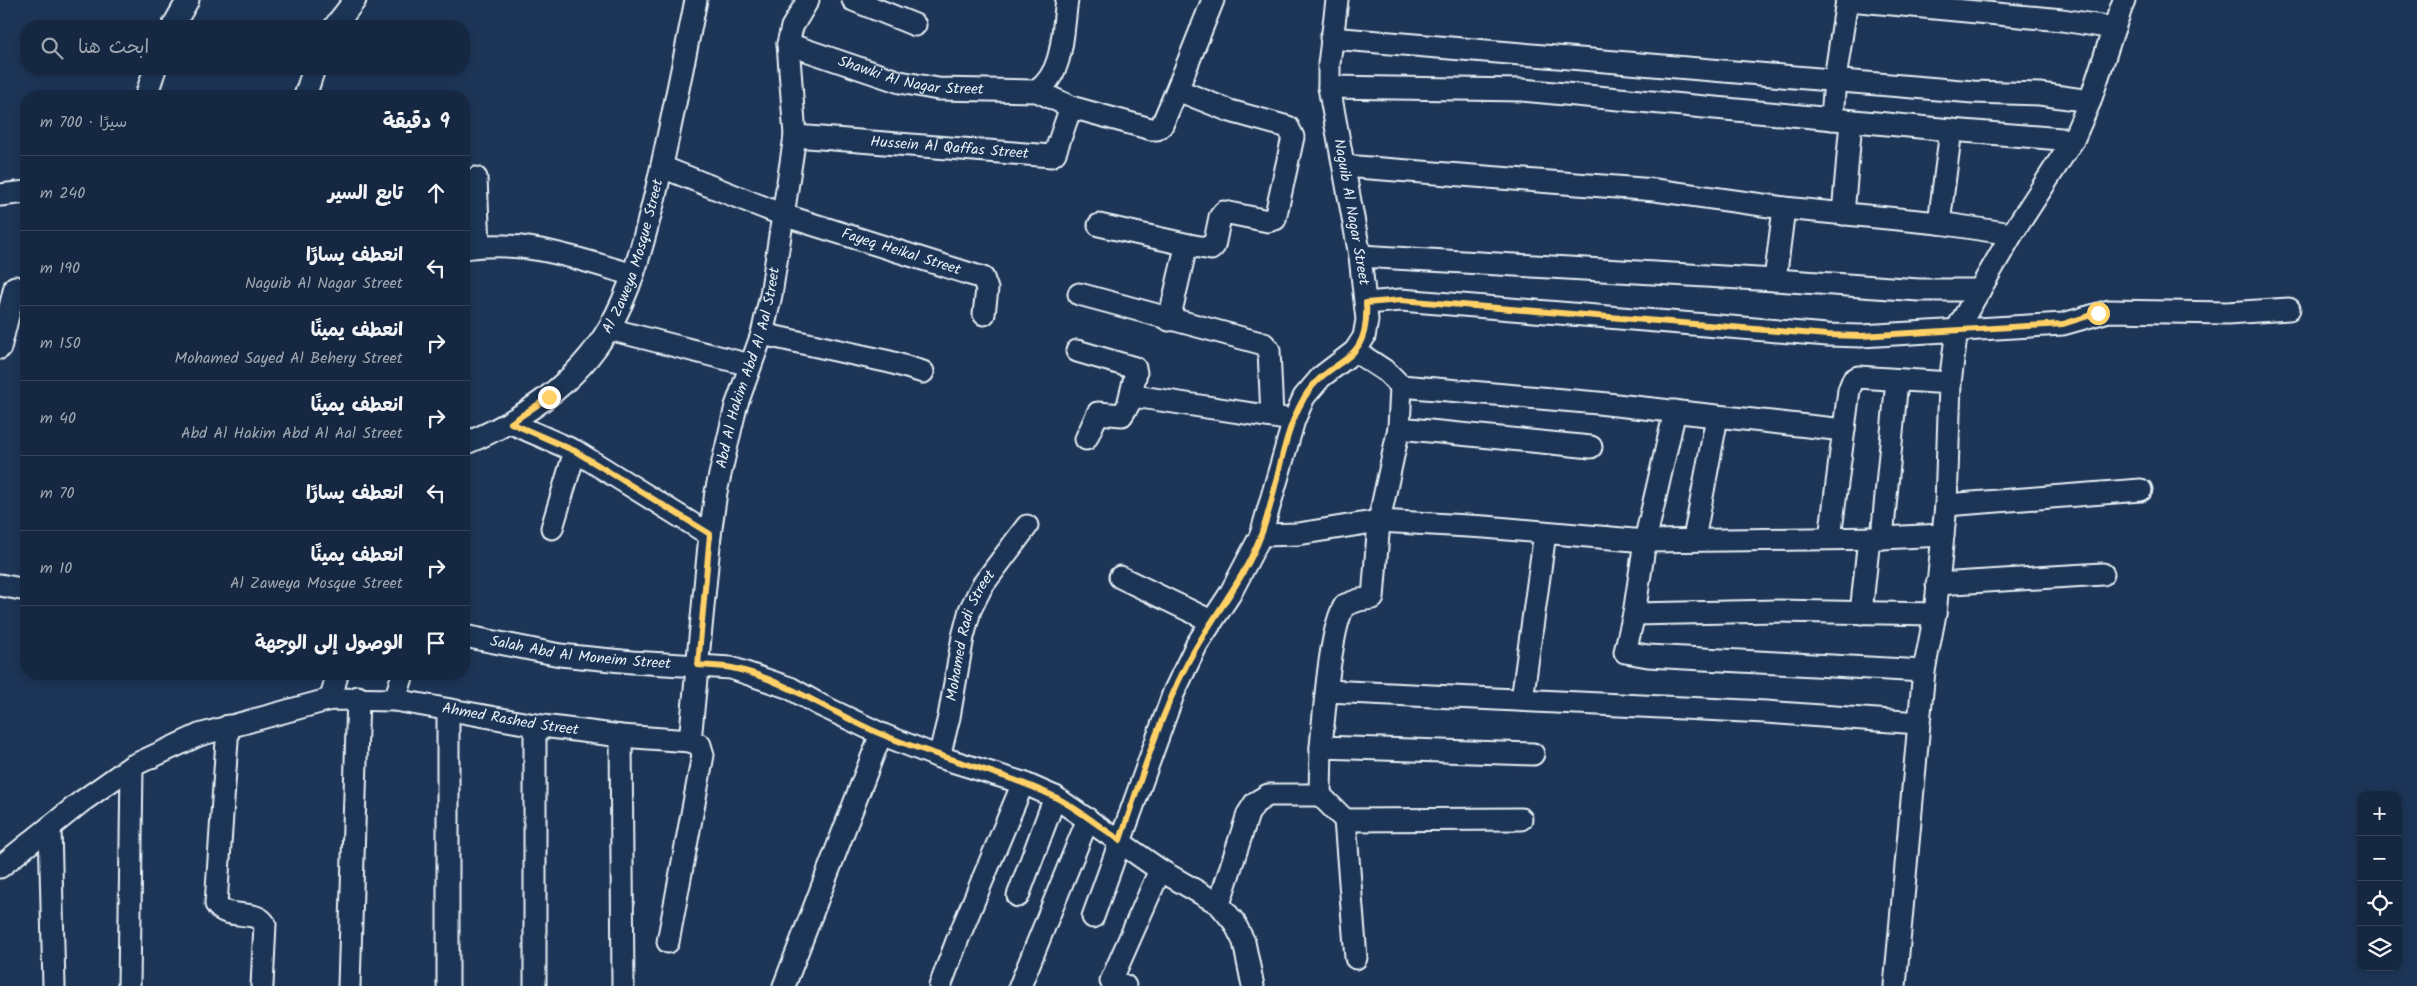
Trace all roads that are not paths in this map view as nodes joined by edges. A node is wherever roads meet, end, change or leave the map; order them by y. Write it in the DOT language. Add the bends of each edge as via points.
graph roads {
  1 [pos="188,0"];
  2 [pos="355,0"];
  3 [pos="696,0"];
  4 [pos="808,0"];
  5 [pos="853,0"];
  6 [pos="1067,0"];
  7 [pos="1213,0"];
  8 [pos="1337,0"];
  9 [pos="1848,0"];
  10 [pos="2124,0"];
  11 [pos="177,20"];
  12 [pos="340,20"];
  13 [pos="915,25"];
  14 [pos="2114,28"];
  15 [pos="1331,38"];
  16 [pos="788,44"];
  17 [pos="1530,54"];
  18 [pos="153,75"];
  19 [pos="312,75"];
  20 [pos="1835,79"];
  21 [pos="1179,85"];
  22 [pos="1329,87"];
  23 [pos="148,90"];
  24 [pos="307,90"];
  25 [pos="1522,90"];
  26 [pos="1037,91"];
  27 [pos="2090,101"];
  28 [pos="1070,107"];
  29 [pos="1841,120"];
  30 [pos="1951,130"];
  31 [pos="795,136"];
  32 [pos="2073,140"];
  33 [pos="1344,166"];
  34 [pos="662,167"];
  35 [pos="476,178"];
  36 [pos="20,193"];
  37 [pos="0,195"];
  38 [pos="1784,208"];
  39 [pos="1843,214"];
  40 [pos="782,215"];
  41 [pos="1939,223"];
  42 [pos="1099,225"];
  43 [pos="2012,234"];
  44 [pos="1189,245"];
  45 [pos="471,247"];
  46 [pos="1360,256"];
  47 [pos="633,275"];
  48 [pos="1775,280"];
  49 [pos="14,287"];
  50 [pos="1980,290"];
  51 [pos="1079,294"];
  52 [pos="1366,303"];
  53 [pos="2289,309"];
  54 [pos="984,314"];
  55 [pos="1169,320"];
  56 [pos="608,329"];
  57 [pos="1957,329"];
  58 [pos="762,334"];
  59 [pos="0,348"];
  60 [pos="1077,351"];
  61 [pos="1355,351"];
  62 [pos="750,365"];
  63 [pos="923,372"];
  64 [pos="1896,380"];
  65 [pos="1950,383"];
  66 [pos="1402,386"];
  67 [pos="1130,401"];
  68 [pos="1675,412"];
  69 [pos="1272,416"];
  70 [pos="1717,417"];
  71 [pos="1294,420"];
  72 [pos="511,423"];
  73 [pos="1399,428"];
  74 [pos="1844,430"];
  75 [pos="1086,439"];
  76 [pos="470,446"];
  77 [pos="1591,447"];
  78 [pos="575,451"];
  79 [pos="2141,490"];
  80 [pos="1946,505"];
  81 [pos="1379,522"];
  82 [pos="1027,526"];
  83 [pos="552,528"];
  84 [pos="1545,533"];
  85 [pos="710,534"];
  86 [pos="1261,535"];
  87 [pos="1943,535"];
  88 [pos="1830,538"];
  89 [pos="1876,538"];
  90 [pos="1694,540"];
  91 [pos="1645,541"];
  92 [pos="2103,574"];
  93 [pos="1120,577"];
  94 [pos="0,584"];
  95 [pos="1937,584"];
  96 [pos="20,589"];
  97 [pos="1861,613"];
  98 [pos="1634,614"];
  99 [pos="1935,614"];
  100 [pos="1211,621"];
  101 [pos="470,637"];
  102 [pos="698,665"];
  103 [pos="1924,671"];
  104 [pos="335,680"];
  105 [pos="401,680"];
  106 [pos="1327,691"];
  107 [pos="358,698"];
  108 [pos="331,699"];
  109 [pos="396,700"];
  110 [pos="1522,700"];
  111 [pos="448,710"];
  112 [pos="1919,723"];
  113 [pos="535,725"];
  114 [pos="228,726"];
  115 [pos="881,734"];
  116 [pos="621,736"];
  117 [pos="690,741"];
  118 [pos="1321,746"];
  119 [pos="1533,754"];
  120 [pos="939,756"];
  121 [pos="132,766"];
  122 [pos="1024,783"];
  123 [pos="1320,795"];
  124 [pos="1055,797"];
  125 [pos="1521,818"];
  126 [pos="1088,819"];
  127 [pos="1345,820"];
  128 [pos="50,827"];
  129 [pos="1120,840"];
  130 [pos="0,867"];
  131 [pos="1160,870"];
  132 [pos="1018,896"];
  133 [pos="1219,904"];
  134 [pos="1093,917"];
  135 [pos="668,942"];
  136 [pos="1356,958"];
  137 [pos="54,986"];
  138 [pos="129,986"];
  139 [pos="262,986"];
  140 [pos="349,986"];
  141 [pos="448,986"];
  142 [pos="535,986"];
  143 [pos="623,986"];
  144 [pos="784,986"];
  145 [pos="940,986"];
  146 [pos="1020,986"];
  147 [pos="1125,986"];
  148 [pos="1253,986"];
  149 [pos="1895,986"];
  1 -- 11 [label="street"];
  2 -- 12 [label="street"];
  3 -- 34 [label="street, Al Zaweya Mosque Street"];
  4 -- 16 [label="street, Abd Al Hakim Abd Al Aal Street" via="792,27"];
  5 -- 13 [label="street"];
  6 -- 26 [label="street" via="1057,67"];
  7 -- 21 [label="street"];
  8 -- 15 [label="street, Naguib Al Nagar Street"];
  9 -- 14 [label="street" via="2062,20"];
  9 -- 20 [label="street"];
  10 -- 14 [label="street"];
  14 -- 27 [label="street"];
  15 -- 17 [label="street"];
  15 -- 22 [label="street, Naguib Al Nagar Street"];
  16 -- 26 [label="street, Shawki Al Nagar Street" via="919,86"];
  16 -- 31 [label="street, Abd Al Hakim Abd Al Aal Street"];
  17 -- 20 [label="street"];
  17 -- 25 [label="street"];
  18 -- 23 [label="street"];
  19 -- 24 [label="street"];
  20 -- 27 [label="street" via="1973,92 2040,94"];
  20 -- 29 [label="street"];
  21 -- 28 [label="street" via="1165,120 1157,129"];
  21 -- 44 [label="street" via="1183,93 1230,111 1282,125 1293,137 1276,216 1272,221 1224,212 1214,246 1207,249"];
  22 -- 25 [label="street"];
  22 -- 33 [label="street, Naguib Al Nagar Street"];
  25 -- 29 [label="street"];
  26 -- 28 [label="street"];
  27 -- 32 [label="street"];
  28 -- 31 [label="street, Hussein Al Qaffas Street" via="1055,153 1051,156"];
  29 -- 30 [label="street"];
  29 -- 39 [label="street"];
  30 -- 32 [label="street"];
  30 -- 41 [label="street"];
  31 -- 40 [label="street, Abd Al Hakim Abd Al Aal Street"];
  32 -- 43 [label="street"];
  33 -- 38 [label="street" via="1655,190"];
  33 -- 46 [label="street, Naguib Al Nagar Street"];
  34 -- 40 [label="street"];
  34 -- 47 [label="street, Al Zaweya Mosque Street"];
  35 -- 45 [label="street"];
  36 -- 37 [label="street"];
  38 -- 39 [label="street"];
  38 -- 48 [label="street"];
  39 -- 41 [label="street"];
  40 -- 54 [label="street, Fayeq Heikal Street" via="983,278 987,288"];
  40 -- 58 [label="street, Abd Al Hakim Abd Al Aal Street" via="778,255"];
  41 -- 43 [label="street"];
  42 -- 44 [label="street"];
  43 -- 50 [label="street"];
  44 -- 55 [label="street" via="1185,250"];
  45 -- 47 [label="street" via="508,244 537,248"];
  46 -- 48 [label="street"];
  46 -- 52 [label="street, Naguib Al Nagar Street"];
  47 -- 56 [label="street, Al Zaweya Mosque Street"];
  48 -- 50 [label="street" via="1920,290"];
  49 -- 59 [label="street"];
  50 -- 57 [label="street"];
  51 -- 55 [label="street"];
  52 -- 57 [label="street" via="1401,300 1827,335 1861,336"];
  52 -- 61 [label="street, Naguib Al Nagar Street" via="1364,337"];
  53 -- 57 [label="street" via="2227,313 2109,311 2063,324"];
  55 -- 69 [label="street" via="1264,344 1268,350"];
  56 -- 62 [label="street"];
  56 -- 72 [label="street, Al Zaweya Mosque Street" via="582,365 549,397"];
  57 -- 65 [label="street"];
  58 -- 62 [label="street, Abd Al Hakim Abd Al Aal Street"];
  58 -- 63 [label="street"];
  60 -- 67 [label="street" via="1135,368"];
  61 -- 66 [label="street"];
  61 -- 71 [label="street, Naguib Al Nagar Street" via="1321,376 1304,397"];
  62 -- 85 [label="street, Abd Al Hakim Abd Al Aal Street" via="725,448"];
  64 -- 65 [label="street"];
  64 -- 74 [label="street" via="1858,377 1853,380"];
  64 -- 89 [label="street"];
  65 -- 80 [label="street"];
  66 -- 68 [label="street"];
  66 -- 73 [label="street"];
  67 -- 69 [label="street" via="1138,396"];
  67 -- 75 [label="street" via="1122,414 1098,413"];
  68 -- 70 [label="street"];
  68 -- 91 [label="street"];
  69 -- 71 [label="street"];
  70 -- 74 [label="street"];
  70 -- 90 [label="street"];
  71 -- 86 [label="street, Naguib Al Nagar Street"];
  72 -- 76 [label="street, Al Zaweya Mosque Street"];
  72 -- 78 [label="street"];
  73 -- 77 [label="street"];
  73 -- 81 [label="street"];
  74 -- 88 [label="street"];
  78 -- 83 [label="street"];
  78 -- 85 [label="street"];
  79 -- 80 [label="street"];
  80 -- 87 [label="street"];
  81 -- 84 [label="street"];
  81 -- 86 [label="street" via="1298,534"];
  81 -- 106 [label="street" via="1374,598 1345,605 1342,610"];
  82 -- 120 [label="street, Mohamed Radi Street" via="982,586 970,610"];
  84 -- 91 [label="street"];
  84 -- 110 [label="street"];
  85 -- 102 [label="street, Abd Al Hakim Abd Al Aal Street"];
  86 -- 100 [label="street, Naguib Al Nagar Street" via="1230,594"];
  87 -- 89 [label="street"];
  87 -- 95 [label="street"];
  88 -- 89 [label="street"];
  88 -- 90 [label="street"];
  89 -- 97 [label="street"];
  90 -- 91 [label="street"];
  91 -- 98 [label="street"];
  92 -- 95 [label="street"];
  93 -- 100 [label="street"];
  94 -- 96 [label="street"];
  95 -- 99 [label="street"];
  97 -- 98 [label="street"];
  97 -- 99 [label="street"];
  98 -- 103 [label="street" via="1624,650 1626,653"];
  99 -- 103 [label="street"];
  100 -- 129 [label="street, Naguib Al Nagar Street" via="1174,692"];
  101 -- 102 [label="street, Salah Abd Al Moneim Street" via="560,655"];
  102 -- 115 [label="street, Salah Abd Al Moneim Street" via="731,668 761,676"];
  102 -- 117 [label="street, Abd Al Hakim Abd Al Aal Street"];
  103 -- 112 [label="street"];
  104 -- 108 [label="street"];
  105 -- 109 [label="street"];
  106 -- 110 [label="street"];
  106 -- 118 [label="street"];
  107 -- 108 [label="street, Ahmed Rashed Street"];
  107 -- 109 [label="street, Ahmed Rashed Street"];
  107 -- 140 [label="street"];
  108 -- 114 [label="street, Ahmed Rashed Street"];
  109 -- 111 [label="street, Ahmed Rashed Street"];
  110 -- 112 [label="street"];
  111 -- 113 [label="street, Ahmed Rashed Street"];
  111 -- 141 [label="street"];
  112 -- 149 [label="street"];
  113 -- 116 [label="street, Ahmed Rashed Street"];
  113 -- 142 [label="street"];
  114 -- 121 [label="street, Ahmed Rashed Street" via="199,735"];
  114 -- 139 [label="street" via="216,904 222,911 263,921"];
  115 -- 120 [label="street, Salah Abd Al Moneim Street"];
  115 -- 144 [label="street"];
  116 -- 117 [label="street, Ahmed Rashed Street"];
  116 -- 143 [label="street"];
  117 -- 135 [label="street" via="700,745 702,756"];
  118 -- 119 [label="street"];
  118 -- 123 [label="street"];
  120 -- 122 [label="street, Salah Abd Al Moneim Street"];
  121 -- 128 [label="street, Ahmed Rashed Street"];
  121 -- 138 [label="street"];
  122 -- 124 [label="street, Salah Abd Al Moneim Street"];
  122 -- 145 [label="street"];
  123 -- 127 [label="street"];
  123 -- 133 [label="street" via="1268,796 1255,803 1248,814"];
  124 -- 126 [label="street, Salah Abd Al Moneim Street"];
  124 -- 132 [label="street"];
  125 -- 127 [label="street"];
  126 -- 129 [label="street, Salah Abd Al Moneim Street"];
  126 -- 146 [label="street"];
  127 -- 136 [label="street"];
  128 -- 130 [label="street, Ahmed Rashed Street"];
  128 -- 137 [label="street"];
  129 -- 131 [label="street, Salah Abd Al Moneim Street"];
  129 -- 134 [label="street, Naguib Al Nagar Street"];
  131 -- 133 [label="street, Salah Abd Al Moneim Street"];
  131 -- 147 [label="street" via="1110,981"];
  133 -- 148 [label="street" via="1234,922 1244,942"];
}
